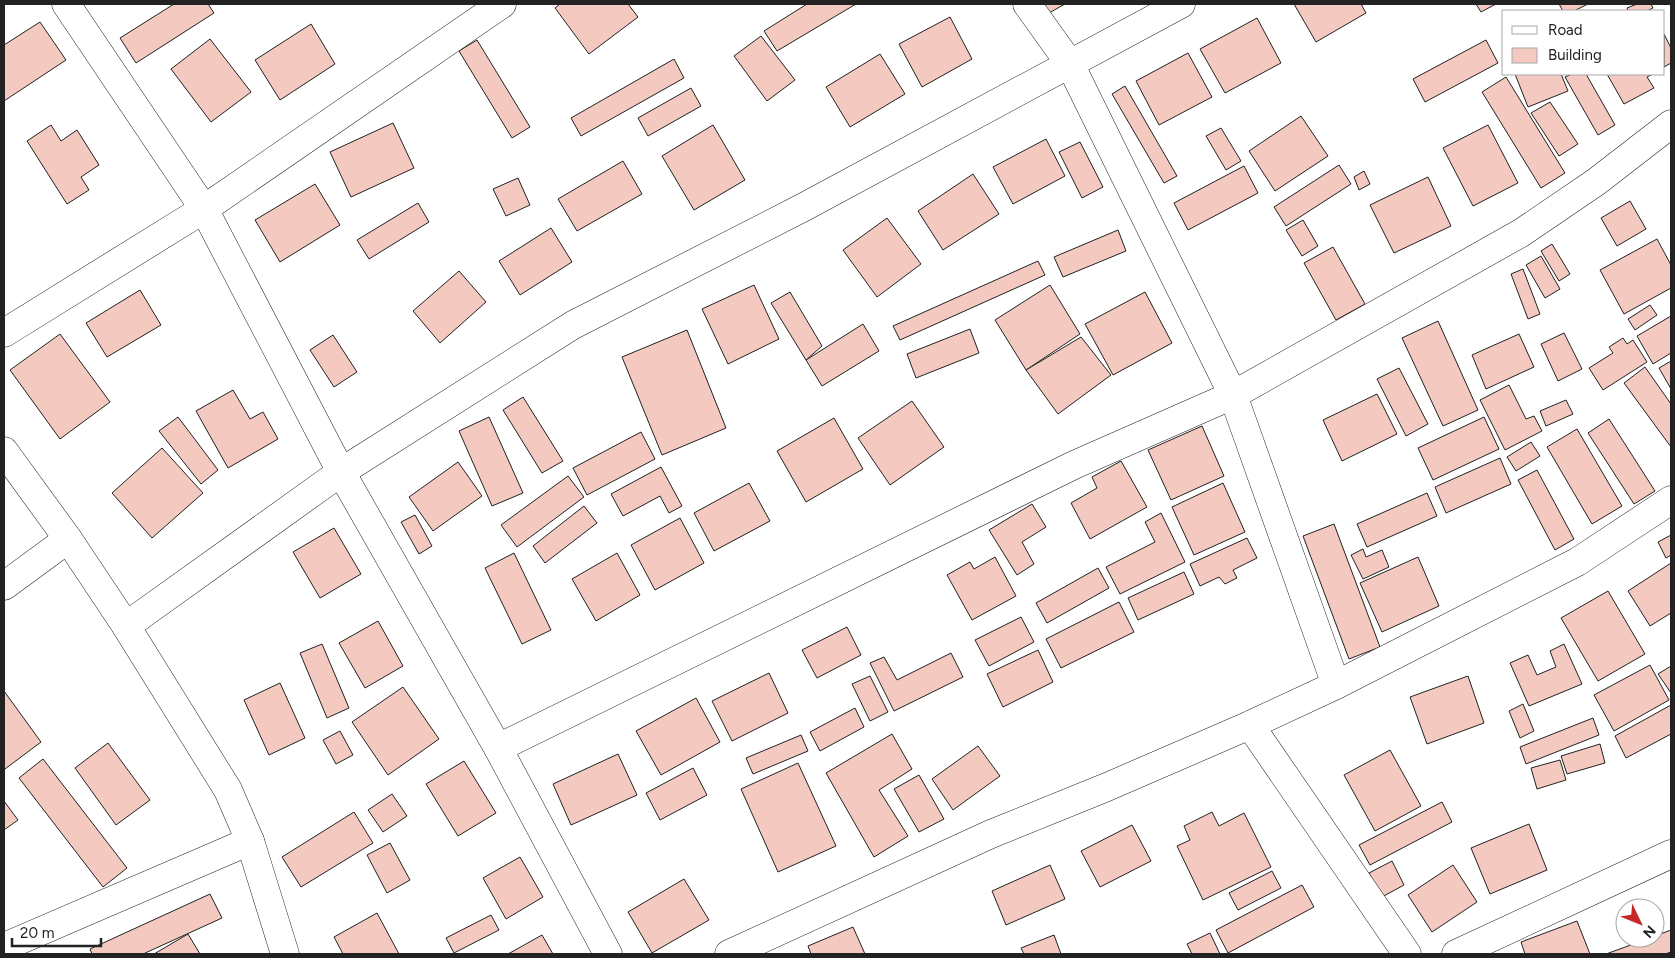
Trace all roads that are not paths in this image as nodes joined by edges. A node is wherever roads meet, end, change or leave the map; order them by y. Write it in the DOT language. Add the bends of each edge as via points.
graph roads {
  1 [pos="66,4"];
  2 [pos="502,4"];
  3 [pos="1027,4"];
  4 [pos="1181,4"];
  5 [pos="1070,64"];
  6 [pos="1671,124"];
  7 [pos="204,209"];
  8 [pos="4,333"];
  9 [pos="1233,394"];
  10 [pos="4,451"];
  11 [pos="341,472"];
  12 [pos="1671,500"];
  13 [pos="68,539"];
  14 [pos="4,586"];
  15 [pos="126,626"];
  16 [pos="1336,685"];
  17 [pos="1250,725"];
  18 [pos="498,748"];
  19 [pos="250,841"];
  20 [pos="1671,854"];
  21 [pos="4,947"];
  22 [pos="285,954"];
  23 [pos="608,954"];
  24 [pos="728,954"];
  25 [pos="1407,954"];
  26 [pos="1456,954"];
  1 -- 7 [label="street"];
  2 -- 7 [label="street"];
  3 -- 5 [label="street"];
  4 -- 5 [label="street"];
  5 -- 9 [label="street"];
  5 -- 11 [label="street" via="804,207 573,325"];
  6 -- 9 [label="street" via="1596,182 1521,233"];
  7 -- 8 [label="street"];
  7 -- 11 [label="street"];
  9 -- 16 [label="street"];
  9 -- 18 [label="street" via="1065,469"];
  10 -- 13 [label="street"];
  11 -- 15 [label="street"];
  11 -- 18 [label="street"];
  12 -- 16 [label="street" via="1577,562"];
  13 -- 14 [label="street"];
  13 -- 15 [label="street"];
  15 -- 19 [label="street" via="228,790"];
  16 -- 17 [label="street"];
  17 -- 24 [label="street" via="992,834"];
  17 -- 25 [label="street"];
  18 -- 23 [label="street"];
  19 -- 21 [label="street"];
  19 -- 22 [label="street"];
  20 -- 26 [label="street"];
}
